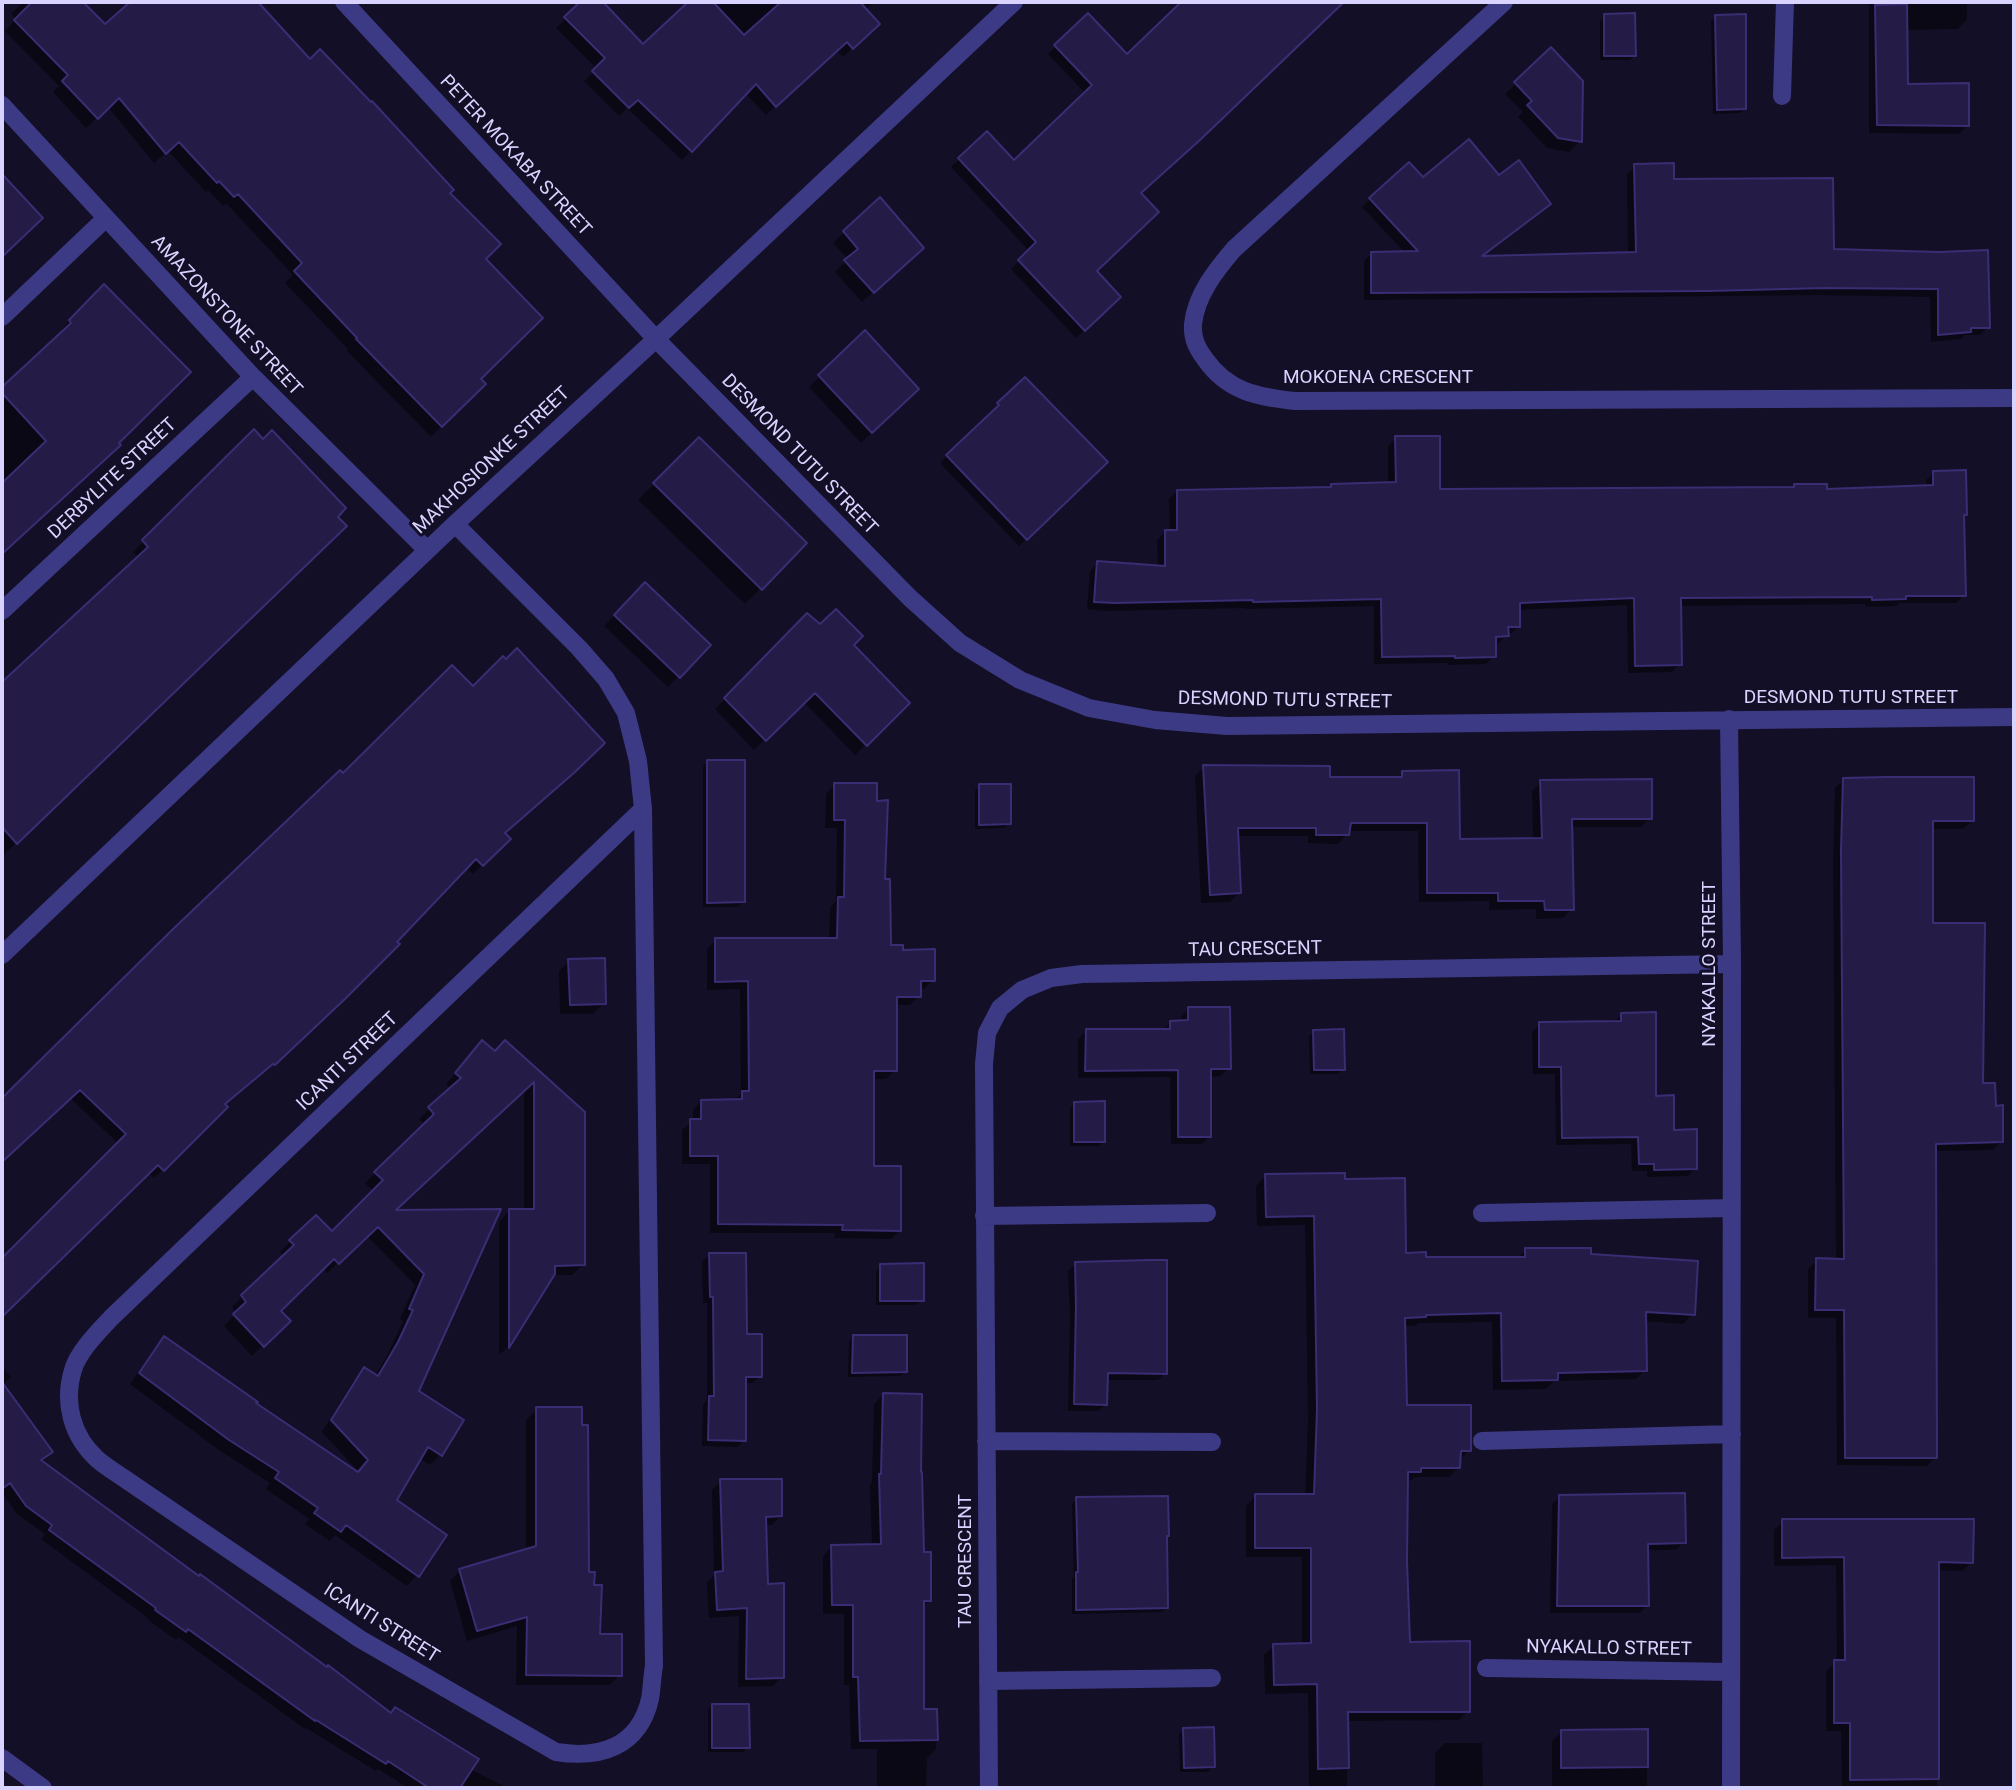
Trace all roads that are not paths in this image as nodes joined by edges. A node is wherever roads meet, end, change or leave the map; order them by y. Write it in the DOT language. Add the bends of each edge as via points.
graph roads {
  1 [pos="344,2"];
  2 [pos="1014,2"];
  3 [pos="1504,2"];
  4 [pos="1785,2"];
  5 [pos="1782,96"];
  6 [pos="2,104"];
  7 [pos="105,219"];
  8 [pos="2,317"];
  9 [pos="656,339"];
  10 [pos="253,377"];
  11 [pos="2014,398"];
  12 [pos="455,523"];
  13 [pos="427,550"];
  14 [pos="2,611"];
  15 [pos="2014,717"];
  16 [pos="1728,719"];
  17 [pos="643,809"];
  18 [pos="2,955"];
  19 [pos="1732,964"];
  20 [pos="1732,1208"];
  21 [pos="1207,1213"];
  22 [pos="1482,1213"];
  23 [pos="984,1216"];
  24 [pos="1732,1434"];
  25 [pos="986,1441"];
  26 [pos="1212,1441"];
  27 [pos="1482,1441"];
  28 [pos="1486,1668"];
  29 [pos="1731,1672"];
  30 [pos="1212,1678"];
  31 [pos="988,1681"];
  32 [pos="2,1758"];
  33 [pos="43,1788"];
  34 [pos="989,1788"];
  35 [pos="1731,1788"];
  1 -- 9 [label="street, PETER MOKABA STREET"];
  2 -- 9 [label="street, MAKHOSIONKE STREET"];
  3 -- 11 [label="street, MOKOENA CRESCENT" via="1234,249 1215,272 1200,299 1193,325 1195,345 1212,369 1235,388 1264,398 1295,401"];
  4 -- 5 [label="street"];
  6 -- 7 [label="street, AMAZONSTONE STREET"];
  7 -- 8 [label="street"];
  7 -- 10 [label="street, AMAZONSTONE STREET"];
  9 -- 12 [label="street, MAKHOSIONKE STREET"];
  9 -- 16 [label="street, DESMOND TUTU STREET" via="910,598 960,643 1020,680 1089,708 1227,726"];
  10 -- 13 [label="street, AMAZONSTONE STREET"];
  10 -- 14 [label="street, DERBYLITE STREET"];
  12 -- 13 [label="street, MAKHOSIONKE STREET"];
  12 -- 17 [label="street, ICANTI STREET" via="606,679 626,713"];
  13 -- 18 [label="street, MAKHOSIONKE STREET"];
  15 -- 16 [label="street, DESMOND TUTU STREET"];
  16 -- 19 [label="street, NYAKALLO STREET"];
  17 -- 17 [label="street, ICANTI STREET" via="654,1666 649,1700 632,1733 600,1753 577,1755 556,1752 360,1639 128,1481 97,1459 77,1436 68,1403 73,1369 90,1340 111,1318"];
  19 -- 20 [label="street, NYAKALLO STREET"];
  19 -- 23 [label="street, TAU CRESCENT" via="1051,978 1022,990 1000,1008 987,1034"];
  20 -- 22 [label="street"];
  20 -- 24 [label="street, NYAKALLO STREET"];
  21 -- 23 [label="street"];
  23 -- 25 [label="street, TAU CRESCENT"];
  24 -- 27 [label="street"];
  24 -- 29 [label="street, NYAKALLO STREET"];
  25 -- 26 [label="street"];
  25 -- 31 [label="street, TAU CRESCENT"];
  28 -- 29 [label="street, NYAKALLO STREET"];
  29 -- 35 [label="street, NYAKALLO STREET"];
  30 -- 31 [label="street"];
  31 -- 34 [label="street, TAU CRESCENT"];
  32 -- 33 [label="street"];
}
